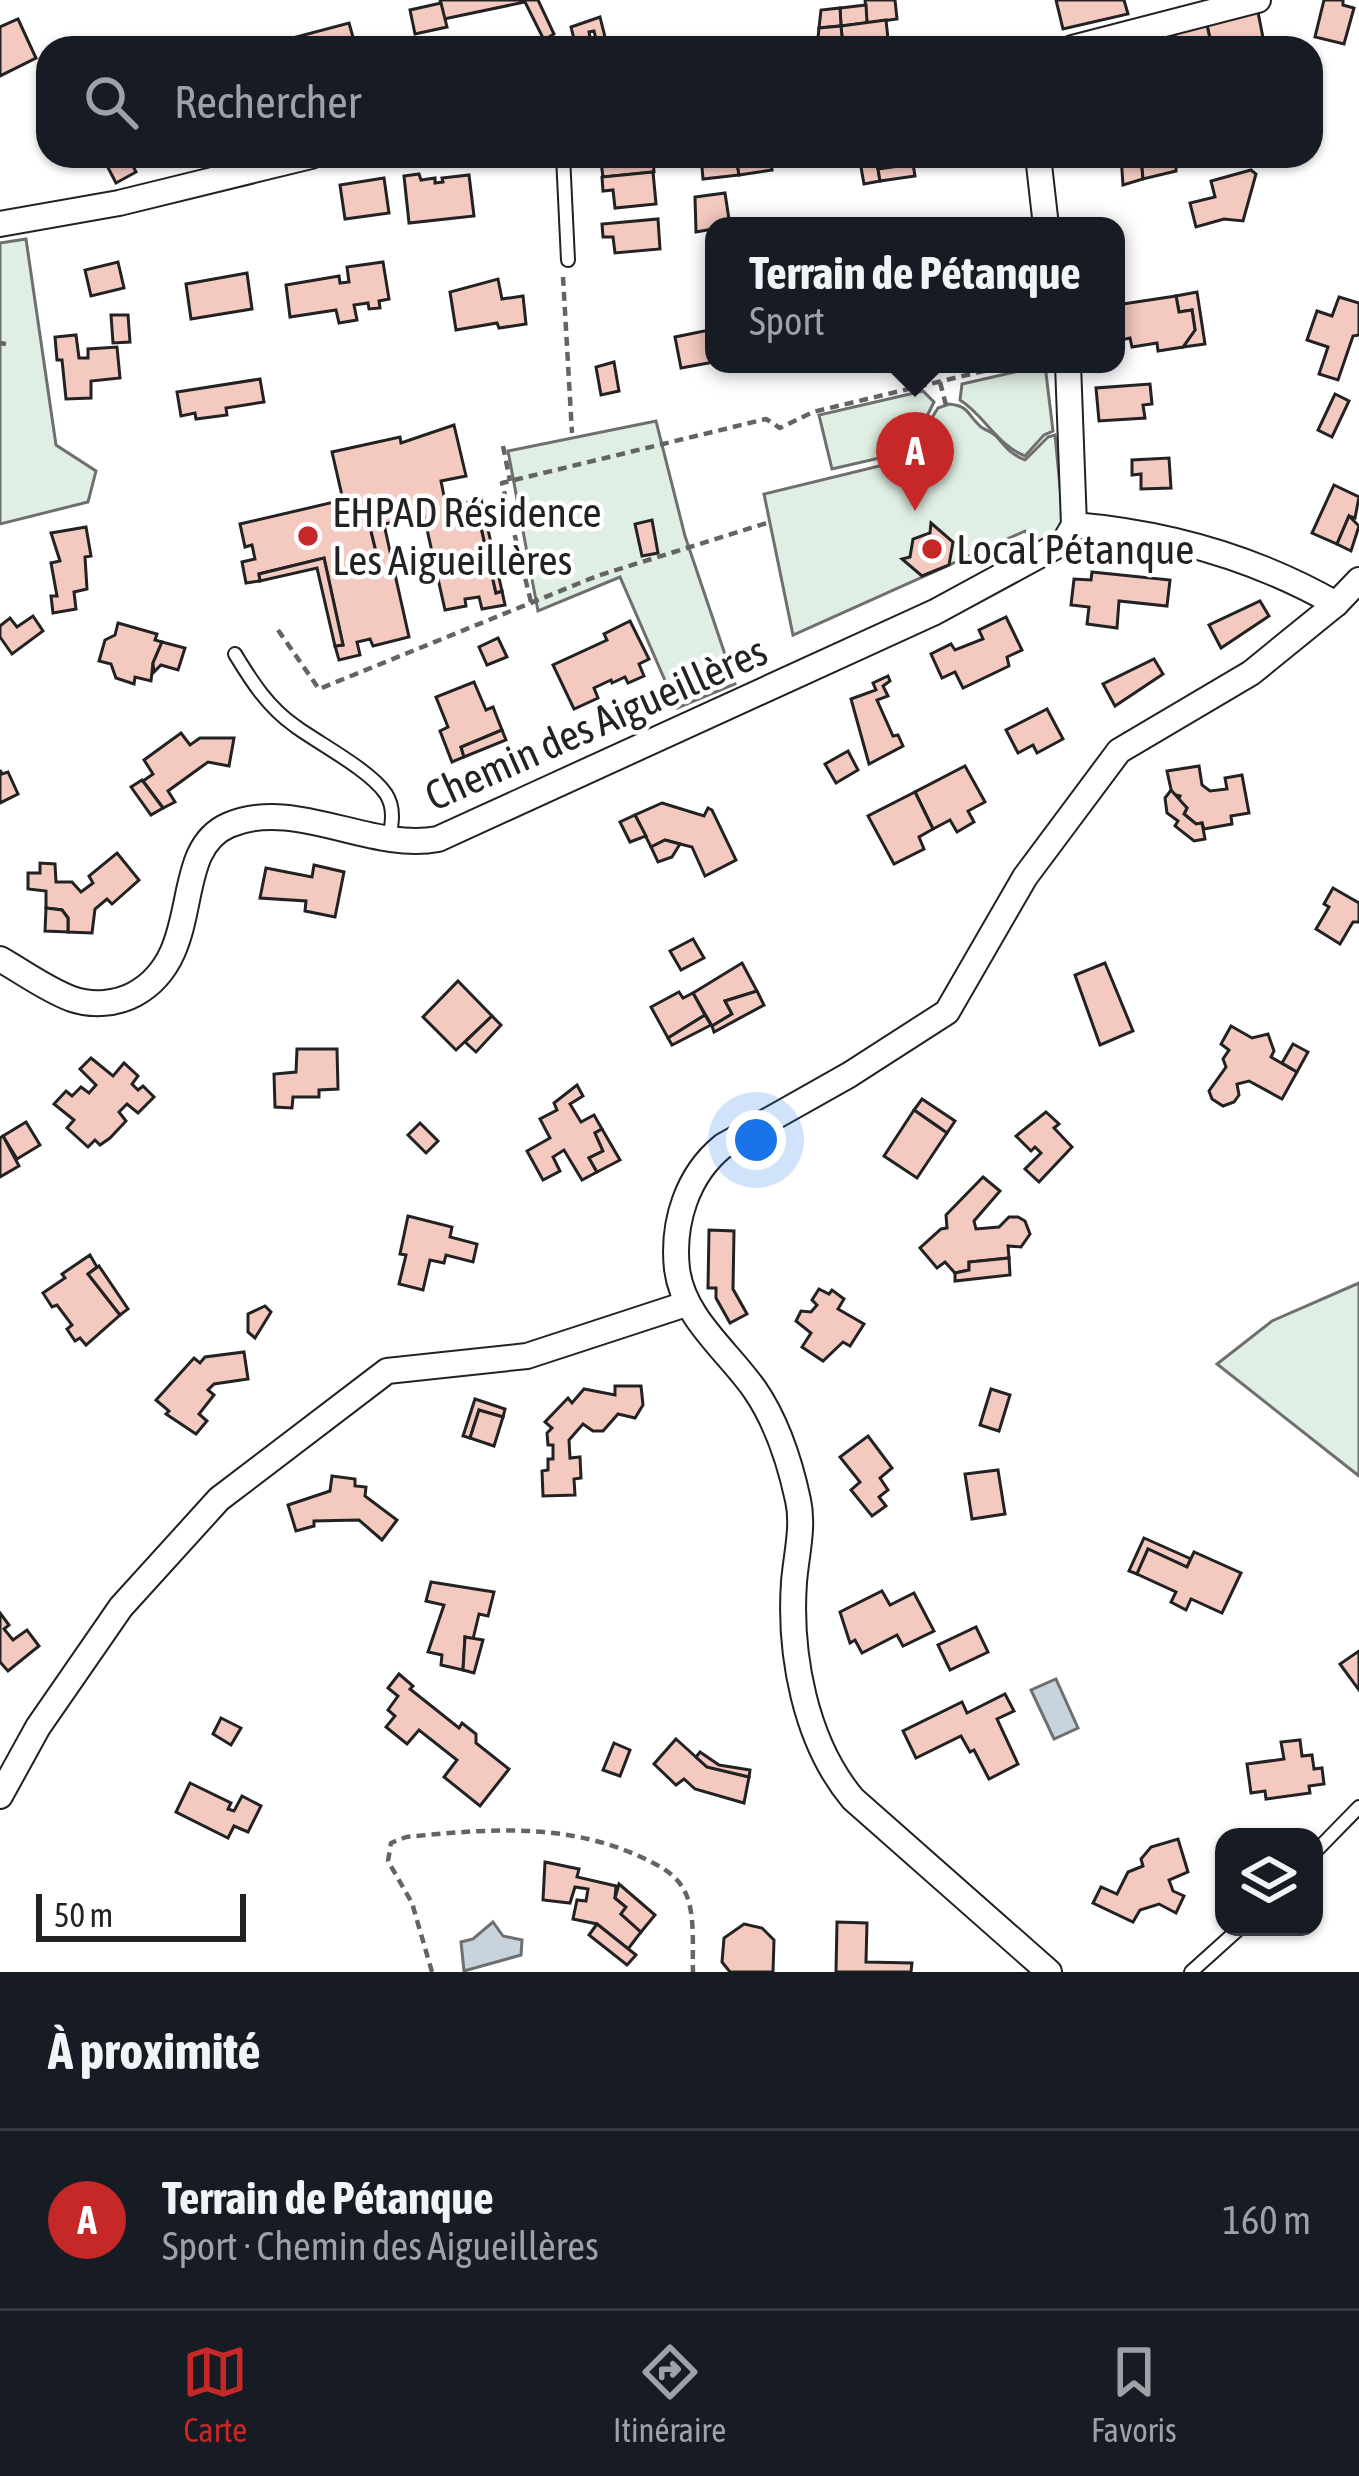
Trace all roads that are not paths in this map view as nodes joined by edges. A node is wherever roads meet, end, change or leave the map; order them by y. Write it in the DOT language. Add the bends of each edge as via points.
graph roads {
  1 [pos="1258,0"];
  2 [pos="1118,36"];
  3 [pos="262,168"];
  4 [pos="564,168"];
  5 [pos="1039,168"];
  6 [pos="1045,217"];
  7 [pos="0,224"];
  8 [pos="568,260"];
  9 [pos="1068,373"];
  10 [pos="1073,525"];
  11 [pos="1359,580"];
  12 [pos="1336,604"];
  13 [pos="235,654"];
  14 [pos="389,841"];
  15 [pos="0,959"];
  16 [pos="686,1304"];
  17 [pos="0,1796"];
  18 [pos="1359,1807"];
  19 [pos="1323,1844"];
  20 [pos="1230,1936"];
  21 [pos="1049,1972"];
  22 [pos="1191,1972"];
  1 -- 2 [label="street"];
  3 -- 7 [label="street"];
  4 -- 8 [label="lane"];
  5 -- 6 [label="street"];
  9 -- 10 [label="street"];
  10 -- 12 [label="street" via="1224,551"];
  10 -- 14 [label="street, Chemin des Aigueillères" via="1064,542 814,669 438,839"];
  11 -- 12 [label="street"];
  12 -- 16 [label="street" via="1251,673 1119,751 1025,877 947,1012 705,1160 691,1180 677,1241"];
  13 -- 14 [label="lane" via="290,724 386,793"];
  14 -- 15 [label="street, Chemin des Aigueillères" via="297,820 233,824 211,835 176,952 161,975 128,998 76,1001"];
  16 -- 17 [label="street" via="526,1356 387,1371 219,1499 121,1606"];
  16 -- 21 [label="street" via="754,1388 783,1450 800,1515 796,1659 832,1769 853,1798"];
  18 -- 19 [label="lane"];
  20 -- 22 [label="lane"];
}
